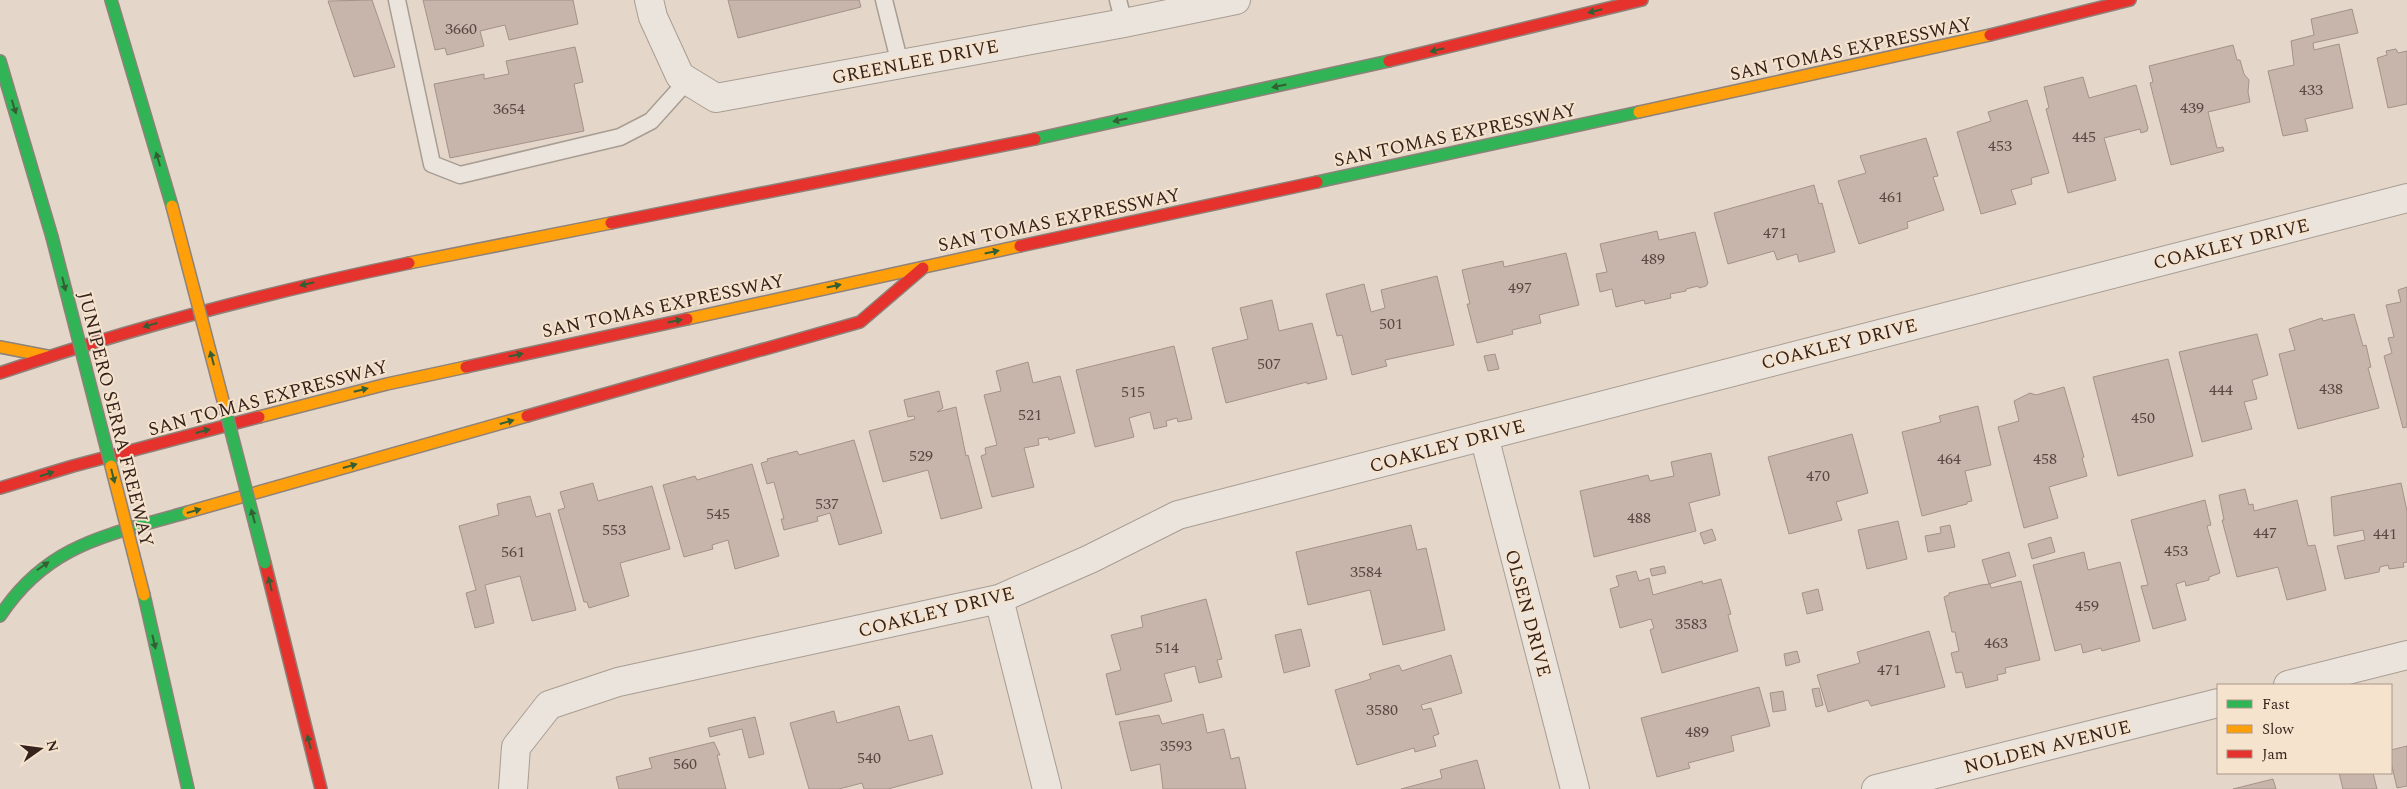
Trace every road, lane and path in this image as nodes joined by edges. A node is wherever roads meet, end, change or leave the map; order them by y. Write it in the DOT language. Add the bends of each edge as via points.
graph roads {
  1 [pos="111,0"];
  2 [pos="397,0"];
  3 [pos="649,0"];
  4 [pos="884,0"];
  5 [pos="1236,0"];
  6 [pos="1642,0"];
  7 [pos="2130,0"];
  8 [pos="1121,11"];
  9 [pos="0,60"];
  10 [pos="900,64"];
  11 [pos="687,81"];
  12 [pos="2407,198"];
  13 [pos="926,266"];
  14 [pos="0,347"];
  15 [pos="47,356"];
  16 [pos="0,373"];
  17 [pos="1484,436"];
  18 [pos="0,488"];
  19 [pos="999,599"];
  20 [pos="0,616"];
  21 [pos="2407,655"];
  22 [pos="2292,684"];
  23 [pos="2217,703"];
  24 [pos="188,789"];
  25 [pos="321,789"];
  26 [pos="512,789"];
  27 [pos="1047,789"];
  28 [pos="1575,789"];
  29 [pos="1876,789"];
  25 -- 1 [label="highway, one-way, bridge" via="172,206"];
  2 -- 11 [label="lane" via="432,164 460,175 620,137 651,121"];
  3 -- 11 [label="street, GREENLEE DRIVE" via="653,17 680,76"];
  4 -- 10 [label="lane"];
  5 -- 8 [label="street, GREENLEE DRIVE"];
  6 -- 15 [label="highway, one-way" via="1321,77 965,153 354,273 153,324"];
  13 -- 7 [label="highway, SAN TOMAS EXPRESSWAY, one-way" via="1987,36"];
  8 -- 10 [label="street, GREENLEE DRIVE"];
  9 -- 24 [label="highway, JUNIPERO SERRA FREEWAY, one-way, bridge" via="52,237 144,595"];
  10 -- 11 [label="street, GREENLEE DRIVE" via="716,98"];
  12 -- 17 [label="street, COAKLEY DRIVE"];
  18 -- 13 [label="highway, SAN TOMAS EXPRESSWAY, one-way" via="387,384"];
  20 -- 13 [label="highway, one-way" via="32,574 64,552 97,538 860,322"];
  14 -- 15 [label="highway"];
  15 -- 16 [label="highway"];
  17 -- 19 [label="street, COAKLEY DRIVE" via="1178,515"];
  17 -- 28 [label="street, OLSEN DRIVE"];
  19 -- 26 [label="street, COAKLEY DRIVE" via="618,682 549,705 516,747"];
  19 -- 27 [label="street"];
  21 -- 22 [label="street"];
  23 -- 29 [label="street, NOLDEN AVENUE"];
}
